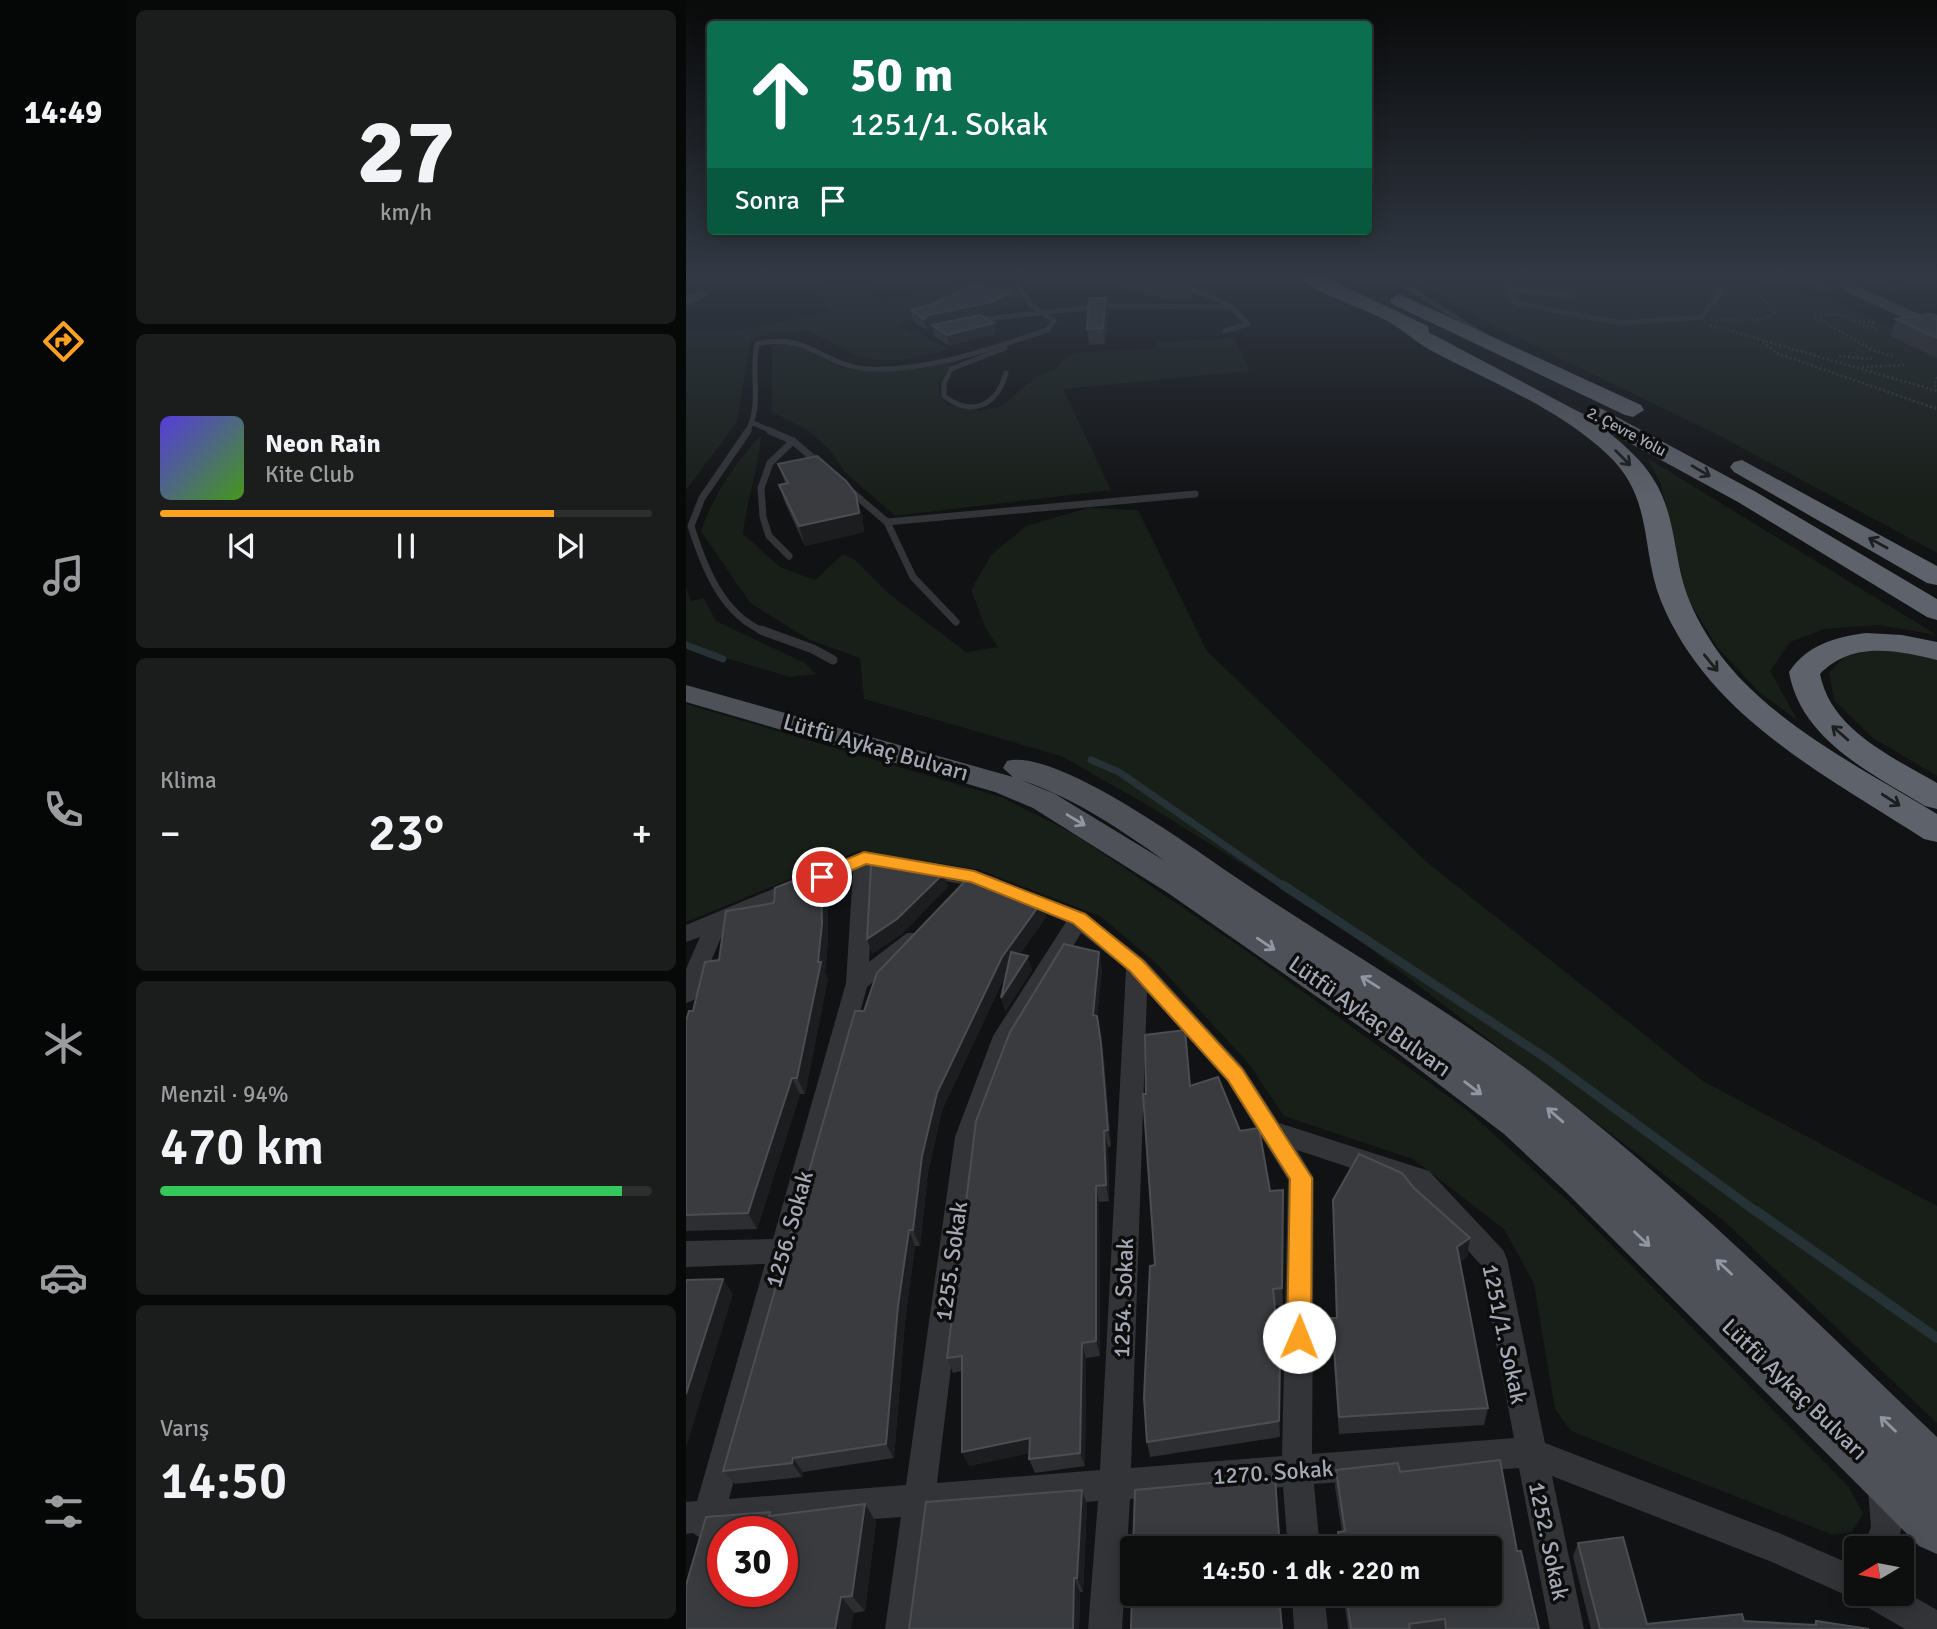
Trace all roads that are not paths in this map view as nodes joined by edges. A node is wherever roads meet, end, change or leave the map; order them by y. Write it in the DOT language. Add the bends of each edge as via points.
graph roads {
  1 [pos="755,351"];
  2 [pos="822,351"];
  3 [pos="969,351"];
  4 [pos="997,351"];
  5 [pos="1448,351"];
  6 [pos="1463,351"];
  7 [pos="1511,351"];
  8 [pos="1006,373"];
  9 [pos="1653,420"];
  10 [pos="752,423"];
  11 [pos="793,441"];
  12 [pos="1724,457"];
  13 [pos="824,468"];
  14 [pos="845,486"];
  15 [pos="1195,494"];
  16 [pos="887,522"];
  17 [pos="789,556"];
  18 [pos="1937,577"];
  19 [pos="1937,611"];
  20 [pos="956,622"];
  21 [pos="1937,651"];
  22 [pos="833,660"];
  23 [pos="686,672"];
  24 [pos="686,693"];
  25 [pos="818,716"];
  26 [pos="1937,798"];
  27 [pos="1937,830"];
  28 [pos="864,858"];
  29 [pos="974,877"];
  30 [pos="958,895"];
  31 [pos="1079,919"];
  32 [pos="717,922"];
  33 [pos="927,927"];
  34 [pos="686,934"];
  35 [pos="1137,966"];
  36 [pos="857,983"];
  37 [pos="686,994"];
  38 [pos="1271,1131"];
  39 [pos="782,1251"];
  40 [pos="686,1254"];
  41 [pos="1530,1452"];
  42 [pos="1297,1470"];
  43 [pos="1880,1472"];
  44 [pos="1937,1472"];
  45 [pos="1115,1484"];
  46 [pos="918,1500"];
  47 [pos="697,1517"];
  48 [pos="1937,1528"];
  49 [pos="1303,1536"];
  50 [pos="1886,1536"];
  51 [pos="697,1555"];
  52 [pos="1844,1573"];
  53 [pos="1309,1606"];
  54 [pos="1898,1606"];
  55 [pos="902,1629"];
  56 [pos="1105,1629"];
  57 [pos="1311,1629"];
  58 [pos="1567,1629"];
  59 [pos="1937,1629"];
  1 -- 10 [label="lane"];
  2 -- 3 [label="lane" via="851,367 868,369"];
  4 -- 8 [label="lane" via="951,369 944,396 957,405 979,405 997,395"];
  5 -- 27 [label="highway, one-way" via="1530,392 1616,450 1644,483 1674,599 1709,663 1767,718"];
  6 -- 19 [label="highway, 2. Çevre Yolu, one-way" via="1651,443"];
  7 -- 9 [label="highway, 2. Çevre Yolu"];
  10 -- 11 [label="lane"];
  10 -- 22 [label="lane" via="698,501 691,526 695,541 737,616 749,625 817,648"];
  11 -- 13 [label="lane"];
  11 -- 17 [label="lane" via="770,463 761,488 769,536"];
  18 -- 12 [label="highway, one-way"];
  14 -- 16 [label="lane"];
  15 -- 16 [label="lane"];
  16 -- 20 [label="lane" via="903,566 924,594"];
  26 -- 21 [label="highway, one-way" via="1841,736 1804,690 1804,672 1833,648 1868,641"];
  23 -- 25 [label="main road, Lütfü Aykaç Bulvarı"];
  24 -- 25 [label="main road, Lütfü Aykaç Bulvarı"];
  25 -- 43 [label="main road, Lütfü Aykaç Bulvarı, one-way" via="1044,801 1180,885 1412,1043 1518,1122 1581,1179"];
  44 -- 25 [label="main road, Lütfü Aykaç Bulvarı, one-way" via="1629,1178 1542,1104 1415,1010 1077,791 1024,770"];
  28 -- 29 [label="street"];
  28 -- 32 [label="street"];
  28 -- 36 [label="street, 1256. Sokak"];
  29 -- 30 [label="street"];
  29 -- 31 [label="street"];
  31 -- 35 [label="street"];
  31 -- 46 [label="street, 1255. Sokak" via="1001,1043 967,1136"];
  32 -- 34 [label="street"];
  32 -- 37 [label="street"];
  33 -- 36 [label="street"];
  35 -- 38 [label="street" via="1235,1074"];
  35 -- 45 [label="street, 1254. Sokak"];
  36 -- 39 [label="street, 1256. Sokak"];
  38 -- 41 [label="street, 1251/1. Sokak" via="1420,1179 1493,1259"];
  38 -- 42 [label="street" via="1301,1178"];
  39 -- 40 [label="street"];
  39 -- 47 [label="street, 1256. Sokak"];
  41 -- 42 [label="street, 1270. Sokak"];
  41 -- 52 [label="street, 1270. Sokak"];
  41 -- 58 [label="street, 1252. Sokak"];
  42 -- 45 [label="street, 1270. Sokak"];
  42 -- 49 [label="street"];
  43 -- 48 [label="main road, Lütfü Aykaç Bulvarı"];
  43 -- 50 [label="street" via="1889,1515"];
  45 -- 46 [label="street, 1270. Sokak"];
  45 -- 56 [label="street, 1254. Sokak"];
  46 -- 47 [label="street, 1270. Sokak"];
  46 -- 55 [label="street, 1255. Sokak"];
  47 -- 51 [label="street, 1256. Sokak"];
  53 -- 57 [label="street"];
  54 -- 59 [label="street"];
}
